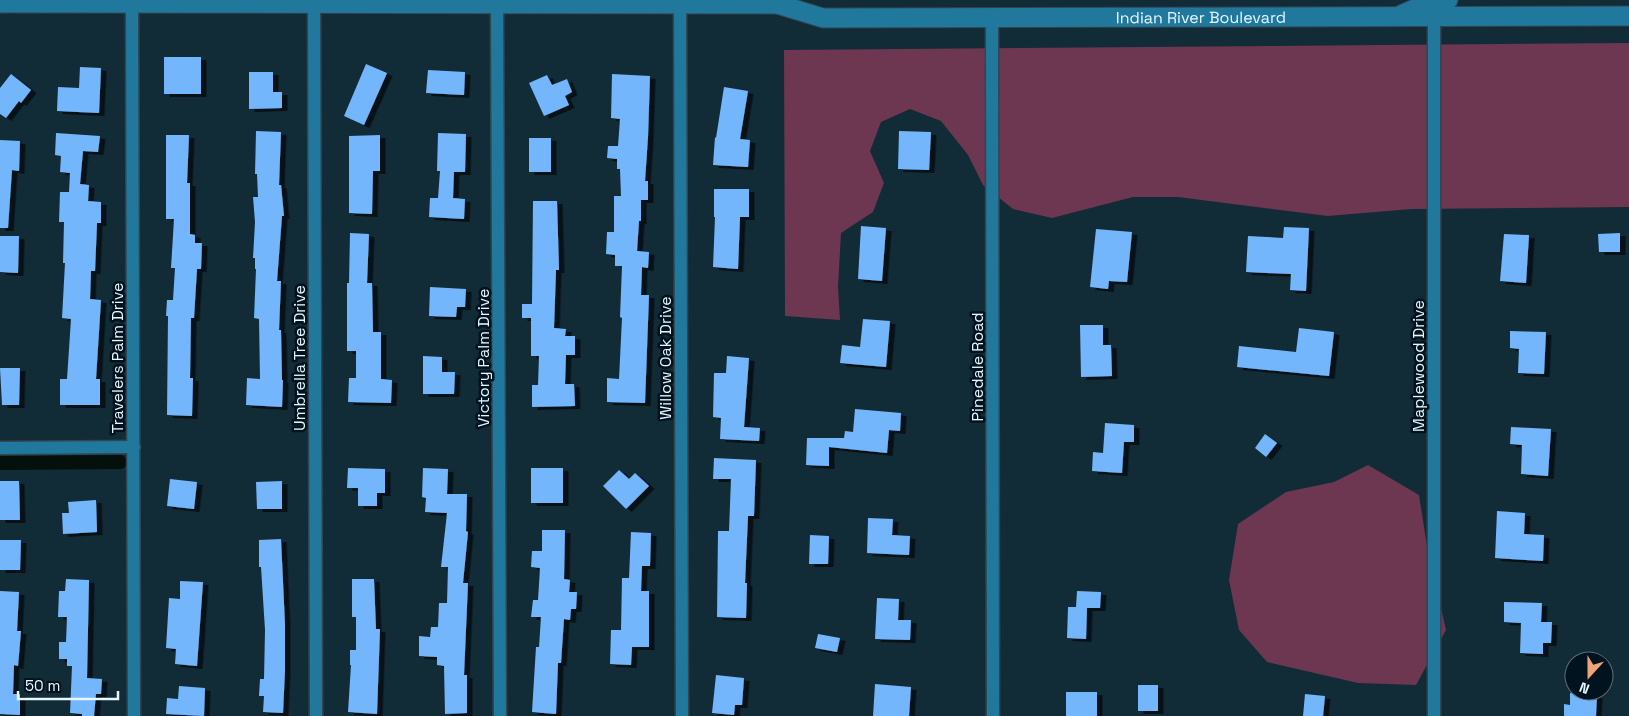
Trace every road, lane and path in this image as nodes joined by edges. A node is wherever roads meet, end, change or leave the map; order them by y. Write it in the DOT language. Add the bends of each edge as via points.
graph roads {
  1 [pos="1448,0"];
  2 [pos="132,1"];
  3 [pos="314,1"];
  4 [pos="497,1"];
  5 [pos="680,2"];
  6 [pos="783,2"];
  7 [pos="0,3"];
  8 [pos="1431,8"];
  9 [pos="1629,16"];
  10 [pos="992,18"];
  11 [pos="0,448"];
  12 [pos="134,448"];
  13 [pos="134,716"];
  14 [pos="316,716"];
  15 [pos="500,716"];
  16 [pos="682,716"];
  17 [pos="993,716"];
  18 [pos="1434,716"];
  1 -- 8 [label="main road"];
  2 -- 3 [label="main road, Indian River Boulevard"];
  2 -- 7 [label="main road, Indian River Boulevard"];
  2 -- 12 [label="street, Travelers Palm Drive"];
  3 -- 4 [label="main road, Indian River Boulevard"];
  3 -- 14 [label="street, Umbrella Tree Drive"];
  4 -- 5 [label="main road, Indian River Boulevard"];
  4 -- 15 [label="street, Victory Palm Drive"];
  5 -- 6 [label="main road, Indian River Boulevard"];
  5 -- 16 [label="street, Willow Oak Drive"];
  6 -- 10 [label="main road, Indian River Boulevard" via="823,18"];
  8 -- 9 [label="main road"];
  8 -- 10 [label="main road, Indian River Boulevard" via="1419,7 1398,17"];
  8 -- 18 [label="street, Maplewood Drive"];
  10 -- 17 [label="street, Pinedale Road"];
  11 -- 12 [label="street"];
  12 -- 13 [label="street, Travelers Palm Drive"];
}
